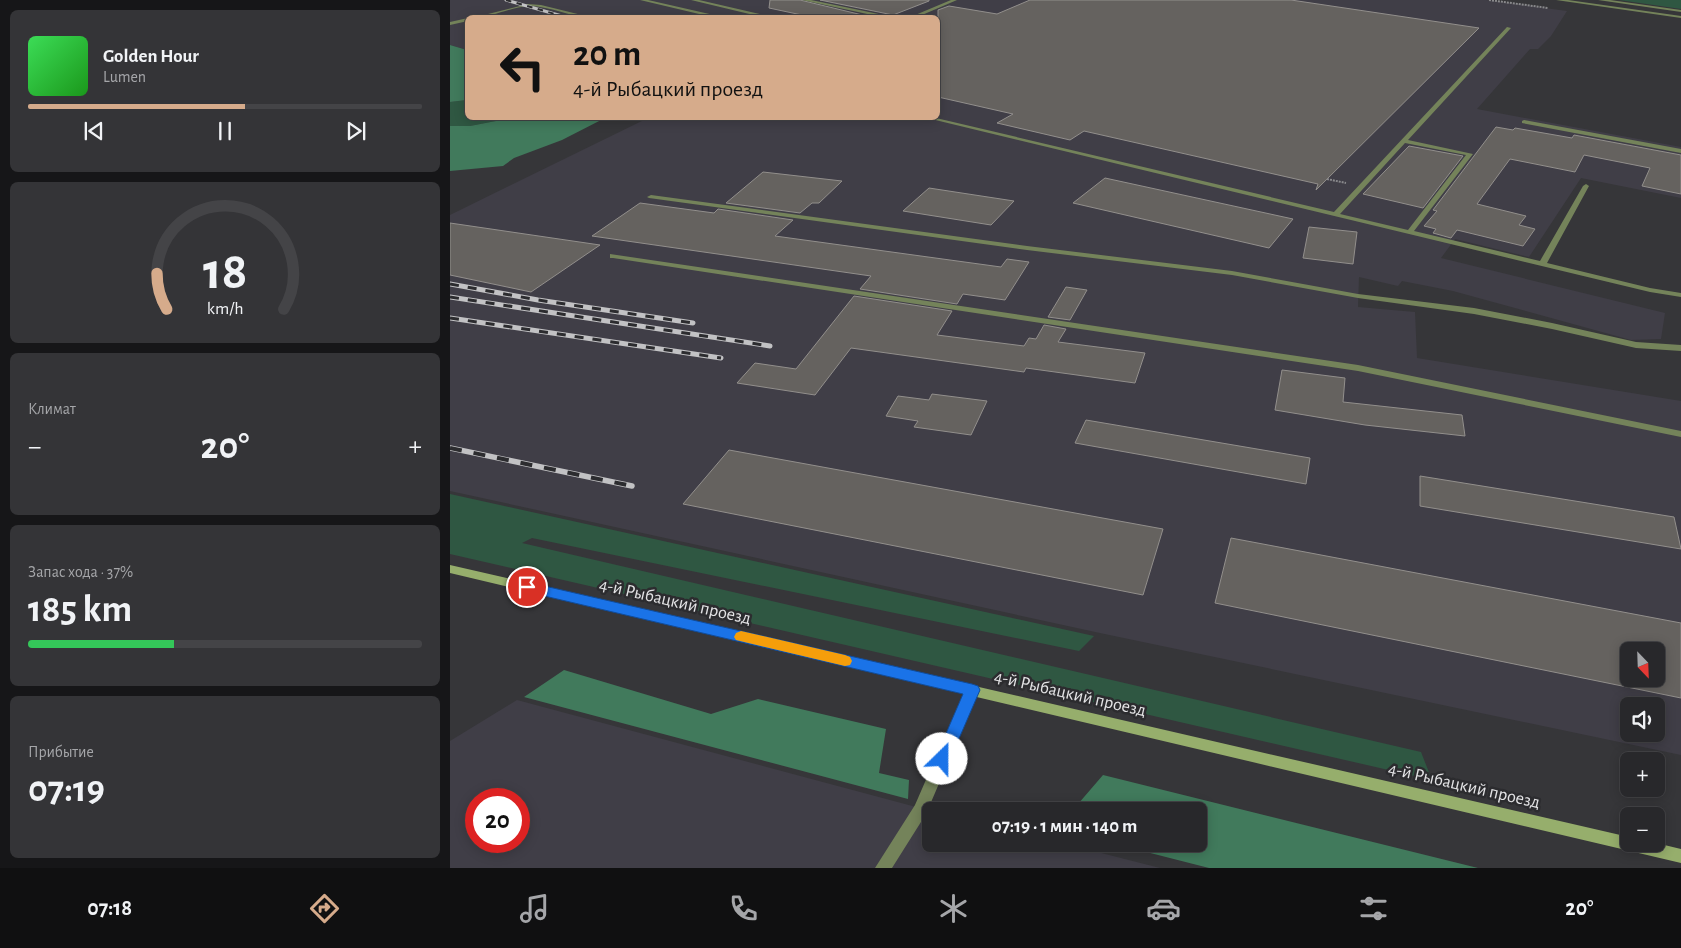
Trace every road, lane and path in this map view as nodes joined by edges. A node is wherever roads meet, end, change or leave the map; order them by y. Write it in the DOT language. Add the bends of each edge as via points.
graph roads {
  1 [pos="642,0"];
  2 [pos="693,0"];
  3 [pos="804,0"];
  4 [pos="955,0"];
  5 [pos="1558,0"];
  6 [pos="1600,0"];
  7 [pos="1681,11"];
  8 [pos="489,15"];
  9 [pos="578,15"];
  10 [pos="711,15"];
  11 [pos="761,15"];
  12 [pos="881,15"];
  13 [pos="918,15"];
  14 [pos="1681,17"];
  15 [pos="465,20"];
  16 [pos="450,24"];
  17 [pos="1509,28"];
  18 [pos="938,120"];
  19 [pos="1524,122"];
  20 [pos="1404,140"];
  21 [pos="1681,151"];
  22 [pos="1586,186"];
  23 [pos="652,197"];
  24 [pos="1335,215"];
  25 [pos="1409,232"];
  26 [pos="612,256"];
  27 [pos="1543,264"];
  28 [pos="1681,295"];
  29 [pos="1681,348"];
  30 [pos="1681,434"];
  31 [pos="450,569"];
  32 [pos="972,690"];
  33 [pos="1681,856"];
  34 [pos="883,868"];
  1 -- 10 [label="street"];
  2 -- 11 [label="street"];
  3 -- 12 [label="street"];
  4 -- 13 [label="street"];
  5 -- 14 [label="street"];
  6 -- 7 [label="street"];
  8 -- 9 [label="street" via="534,6"];
  15 -- 16 [label="street"];
  17 -- 20 [label="street"];
  18 -- 24 [label="street"];
  19 -- 21 [label="street"];
  20 -- 24 [label="street"];
  20 -- 25 [label="street" via="1470,154"];
  22 -- 27 [label="street"];
  23 -- 29 [label="street" via="1232,273 1358,296 1474,311 1636,346"];
  24 -- 25 [label="street"];
  25 -- 27 [label="street"];
  26 -- 30 [label="street" via="1358,368"];
  27 -- 28 [label="street"];
  31 -- 32 [label="street, 4-й Рыбацкий проезд"];
  32 -- 33 [label="street, 4-й Рыбацкий проезд"];
  32 -- 34 [label="street" via="921,809"];
}
